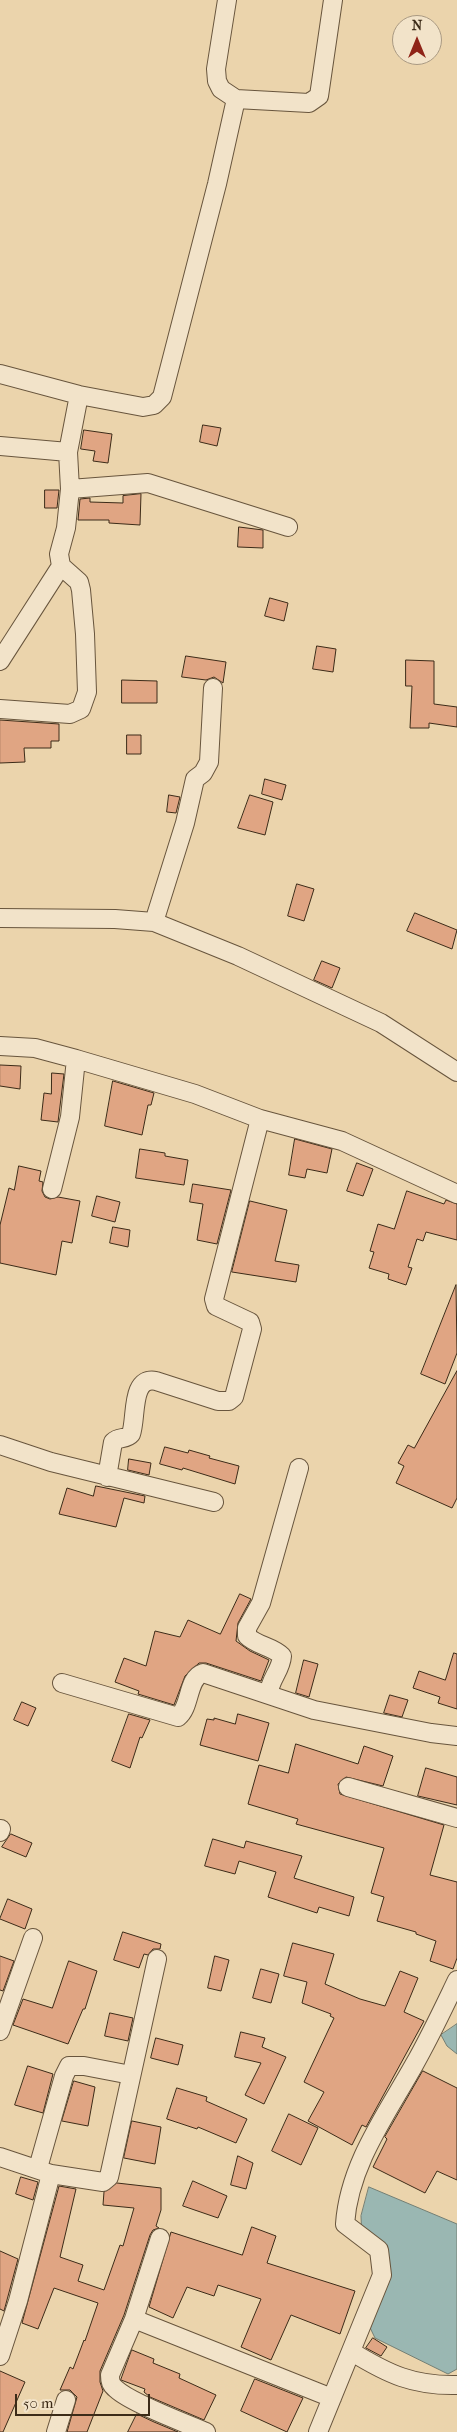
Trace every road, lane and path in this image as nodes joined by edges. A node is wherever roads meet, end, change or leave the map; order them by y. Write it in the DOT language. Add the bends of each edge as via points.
graph roads {
  1 [pos="227,0"];
  2 [pos="333,0"];
  3 [pos="236,99"];
  4 [pos="0,374"];
  5 [pos="79,396"];
  6 [pos="0,446"];
  7 [pos="68,452"];
  8 [pos="70,489"];
  9 [pos="288,527"];
  10 [pos="61,566"];
  11 [pos="0,661"];
  12 [pos="213,688"];
  13 [pos="0,709"];
  14 [pos="0,918"];
  15 [pos="154,922"];
  16 [pos="0,1046"];
  17 [pos="76,1059"];
  18 [pos="457,1072"];
  19 [pos="260,1119"];
  20 [pos="52,1189"];
  21 [pos="457,1194"];
  22 [pos="0,1445"];
  23 [pos="299,1468"];
  24 [pos="107,1477"];
  25 [pos="214,1502"];
  26 [pos="62,1683"];
  27 [pos="269,1694"];
  28 [pos="457,1736"];
  29 [pos="348,1787"];
  30 [pos="457,1818"];
  31 [pos="33,1938"];
  32 [pos="157,1959"];
  33 [pos="457,1980"];
  34 [pos="0,2031"];
  35 [pos="131,2075"];
  36 [pos="0,2157"];
  37 [pos="45,2171"];
  38 [pos="160,2238"];
  39 [pos="134,2319"];
  40 [pos="352,2352"];
  41 [pos="0,2356"];
  42 [pos="457,2385"];
  43 [pos="332,2398"];
  44 [pos="66,2400"];
  45 [pos="56,2432"];
  46 [pos="206,2432"];
  47 [pos="318,2432"];
  1 -- 3 [label="street" via="217,81 221,89"];
  2 -- 3 [label="street" via="319,96 315,101"];
  3 -- 5 [label="street" via="162,397 154,405 143,407"];
  4 -- 5 [label="street"];
  5 -- 7 [label="street"];
  6 -- 7 [label="street"];
  7 -- 8 [label="street"];
  8 -- 9 [label="street" via="148,483"];
  8 -- 10 [label="street" via="66,528 59,554"];
  10 -- 11 [label="street"];
  10 -- 13 [label="street" via="78,582 81,590 86,634 84,704 78,712 70,714"];
  12 -- 15 [label="street" via="209,762 195,779 185,823"];
  14 -- 15 [label="street"];
  15 -- 18 [label="street" via="238,956 382,1023"];
  16 -- 17 [label="street" via="35,1048"];
  17 -- 19 [label="street" via="195,1094"];
  17 -- 20 [label="street" via="70,1116"];
  19 -- 21 [label="street" via="342,1141"];
  19 -- 24 [label="street" via="214,1299 216,1306 250,1322 252,1329 234,1397 229,1401 218,1401 149,1379 144,1382 139,1389 131,1434 113,1442"];
  22 -- 24 [label="street"];
  23 -- 27 [label="street" via="261,1603 247,1628 247,1636 252,1642 276,1650 282,1656 282,1664 269,1685"];
  24 -- 25 [label="street"];
  26 -- 27 [label="street" via="178,1717 186,1706 196,1677 203,1673"];
  27 -- 28 [label="street" via="314,1710"];
  29 -- 30 [label="street"];
  31 -- 34 [label="street"];
  32 -- 35 [label="street"];
  33 -- 40 [label="street" via="424,2048 358,2166 345,2224 379,2250 382,2275"];
  35 -- 37 [label="street" via="69,2066 64,2076"];
  35 -- 37 [label="street" via="109,2177 103,2182"];
  36 -- 37 [label="street"];
  37 -- 41 [label="street" via="18,2301"];
  38 -- 39 [label="street"];
  39 -- 43 [label="street"];
  39 -- 46 [label="street" via="110,2382 130,2398"];
  40 -- 42 [label="street" via="403,2379 434,2385"];
  40 -- 43 [label="street"];
  43 -- 47 [label="street"];
  44 -- 45 [label="street"];
}
